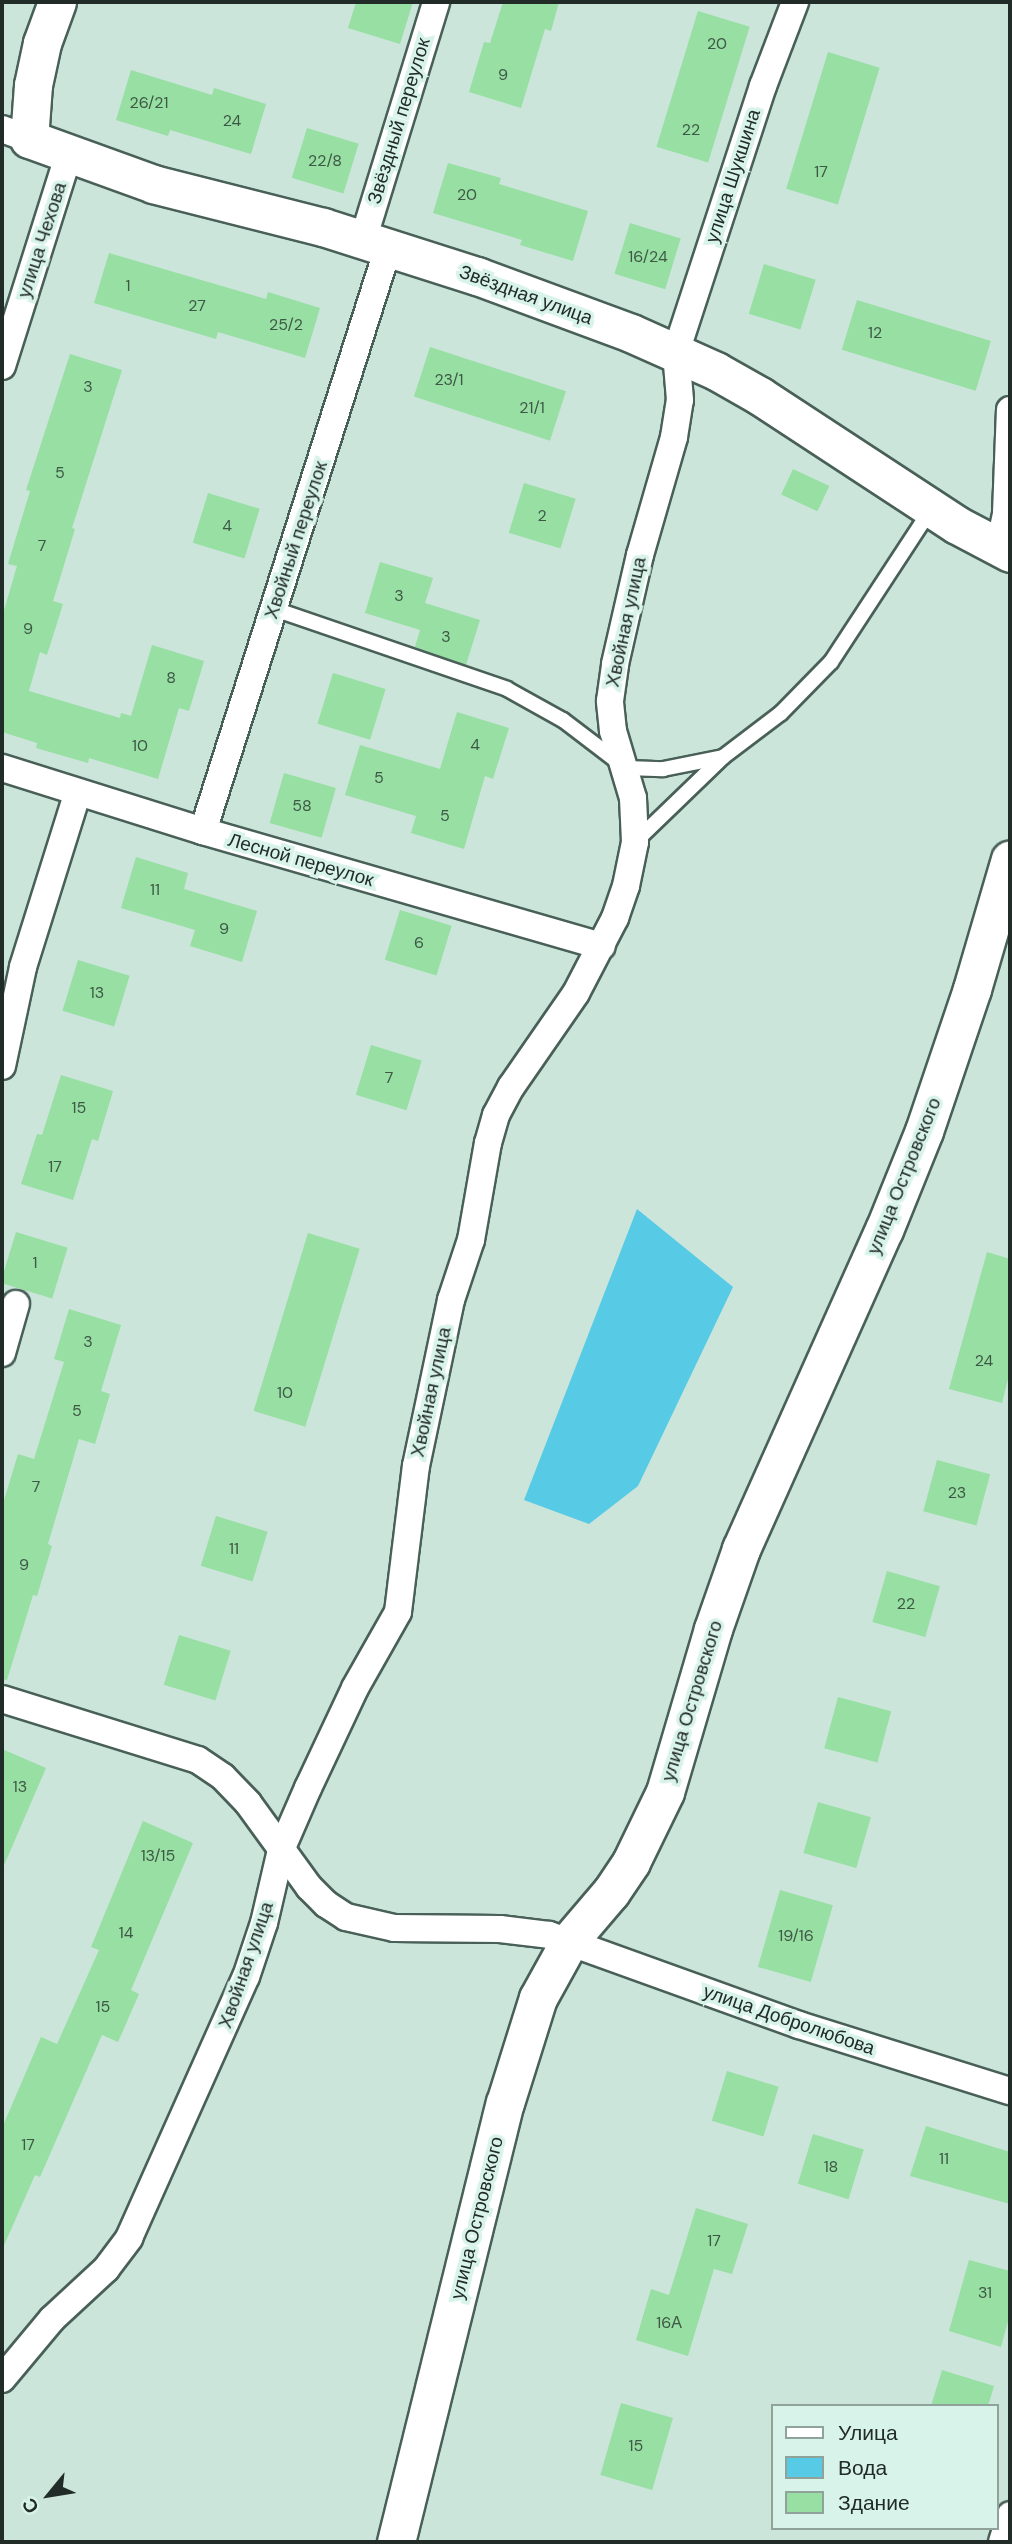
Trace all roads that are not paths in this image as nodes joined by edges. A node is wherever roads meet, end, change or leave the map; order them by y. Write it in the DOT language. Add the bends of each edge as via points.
graph roads {
  1 [pos="57,2"];
  2 [pos="436,2"];
  3 [pos="794,2"];
  4 [pos="16,134"];
  5 [pos="69,154"];
  6 [pos="375,244"];
  7 [pos="676,352"];
  8 [pos="2,366"];
  9 [pos="1010,410"];
  10 [pos="1009,479"];
  11 [pos="932,508"];
  12 [pos="1004,550"];
  13 [pos="274,609"];
  14 [pos="723,757"];
  15 [pos="2,768"];
  16 [pos="626,768"];
  17 [pos="78,792"];
  18 [pos="203,831"];
  19 [pos="635,842"];
  20 [pos="1010,859"];
  21 [pos="602,946"];
  22 [pos="2,1066"];
  23 [pos="16,1304"];
  24 [pos="2,1353"];
  25 [pos="2,1699"];
  26 [pos="281,1850"];
  27 [pos="570,1940"];
  28 [pos="1010,2091"];
  29 [pos="2,2379"];
  30 [pos="1010,2515"];
  31 [pos="396,2542"];
  32 [pos="1002,2542"];
  1 -- 4 [label="street"];
  2 -- 6 [label="street, Звёздный переулок"];
  3 -- 7 [label="street, улица Шукшина"];
  4 -- 5 [label="street, Звёздная улица"];
  5 -- 6 [label="street, Звёздная улица" via="153,184"];
  5 -- 8 [label="street, улица Чехова"];
  6 -- 7 [label="street, Звёздная улица" via="530,294"];
  6 -- 13 [label="street, Хвойный переулок"];
  7 -- 11 [label="street, Звёздная улица" via="760,396"];
  7 -- 16 [label="street, Хвойная улица" via="680,400 674,437 640,555 610,701 613,731"];
  9 -- 10 [label="street"];
  10 -- 12 [label="street"];
  11 -- 12 [label="street, Звёздная улица"];
  11 -- 14 [label="lane" via="831,662 782,713"];
  13 -- 16 [label="lane" via="507,689 564,720"];
  13 -- 18 [label="street, Хвойный переулок"];
  14 -- 16 [label="lane" via="663,769"];
  14 -- 19 [label="lane"];
  15 -- 17 [label="street, Лесной переулок"];
  16 -- 19 [label="street, Хвойная улица"];
  17 -- 18 [label="street, Лесной переулок"];
  17 -- 22 [label="street" via="26,956"];
  18 -- 21 [label="street, Лесной переулок"];
  19 -- 21 [label="street, Хвойная улица" via="626,886"];
  20 -- 27 [label="street, улица Островского" via="924,1131 741,1549 665,1792 631,1862"];
  21 -- 26 [label="street, Хвойная улица" via="496,1115 416,1466 398,1612 355,1688"];
  23 -- 24 [label="street"];
  25 -- 26 [label="street, улица Добролюбова" via="198,1760 223,1777 248,1804"];
  26 -- 27 [label="street, улица Добролюбова" via="326,1904 367,1924 524,1930"];
  26 -- 29 [label="street, Хвойная улица" via="246,1977 128,2238 106,2269 52,2319"];
  27 -- 28 [label="street, улица Добролюбова" via="799,2025"];
  27 -- 31 [label="street, улица Островского" via="538,1998 515,2068"];
  30 -- 32 [label="street"];
}
